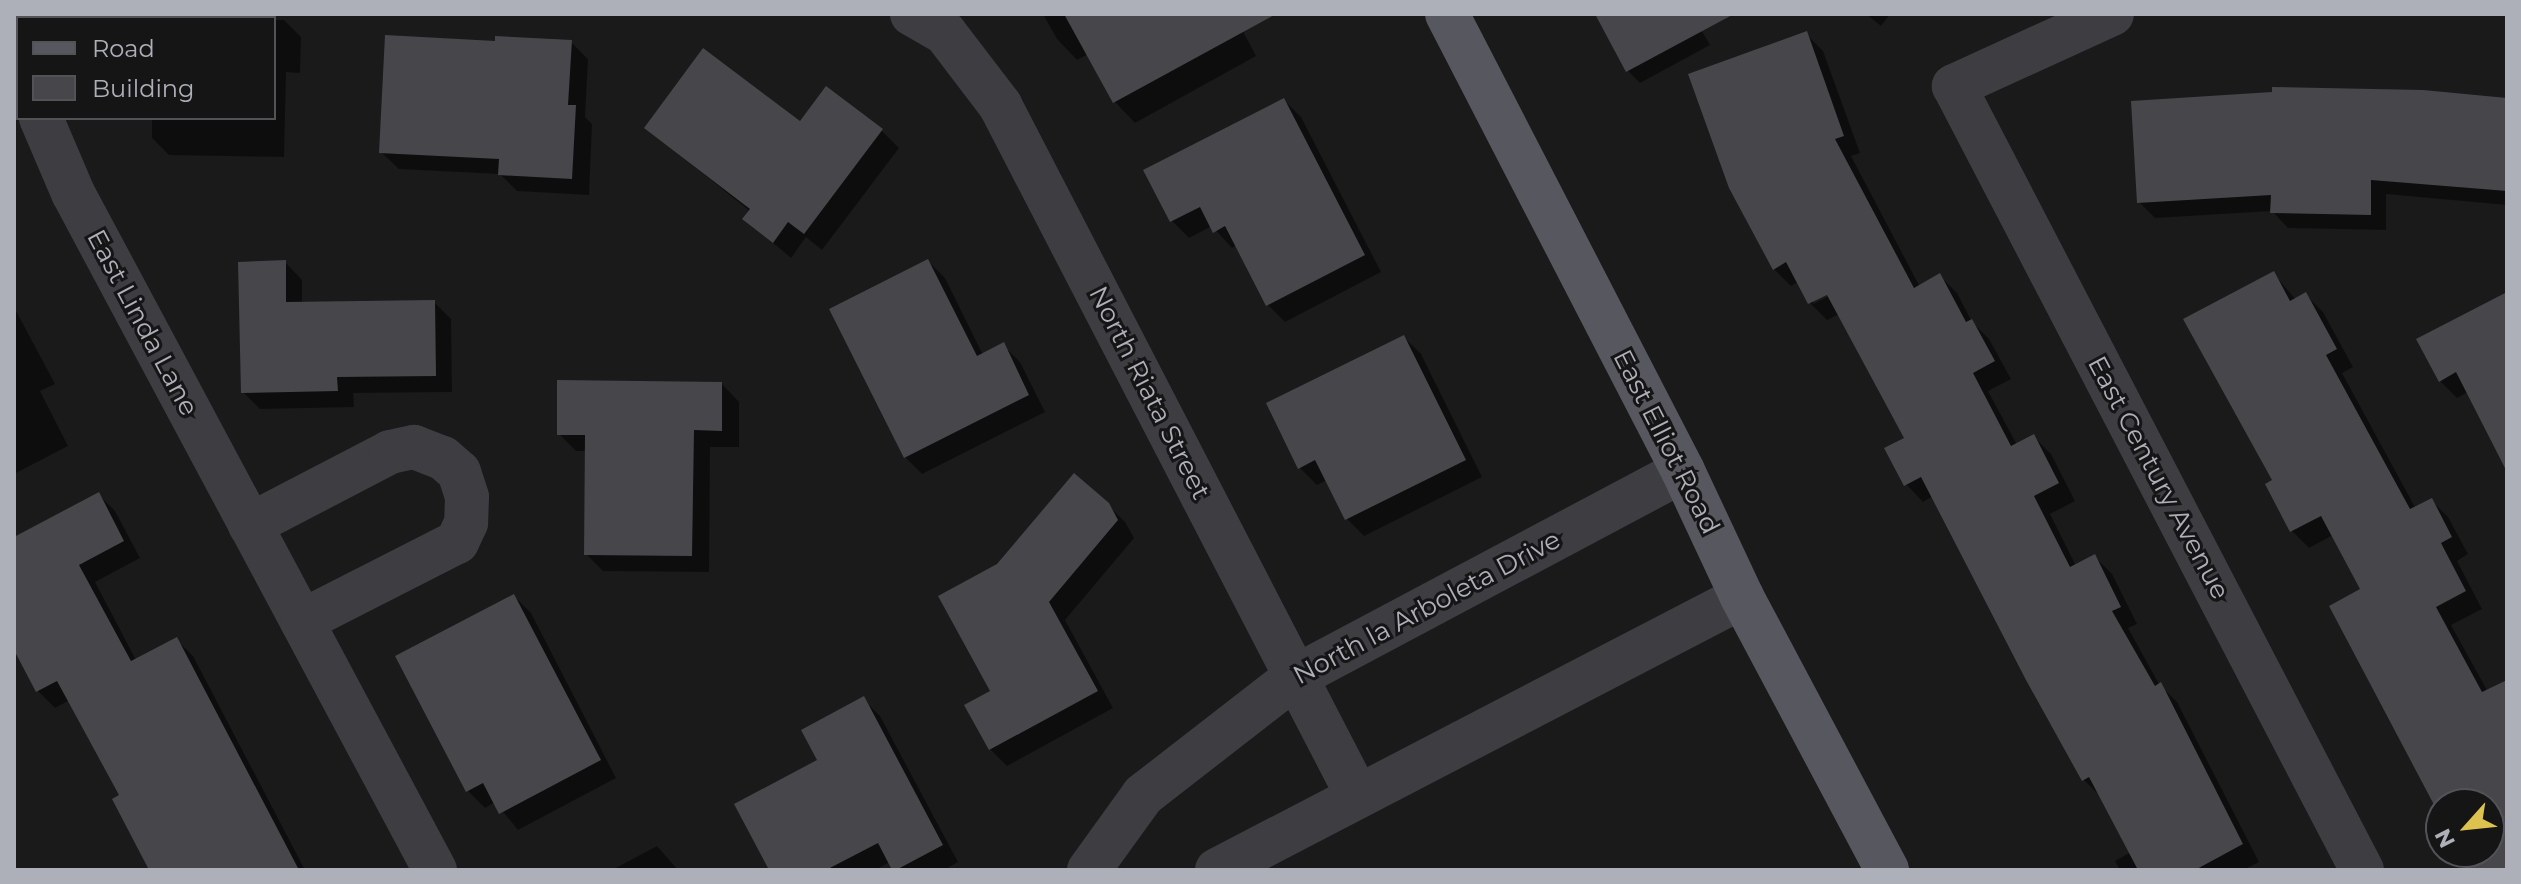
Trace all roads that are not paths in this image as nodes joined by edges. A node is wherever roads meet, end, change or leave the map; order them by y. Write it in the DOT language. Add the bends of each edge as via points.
graph roads {
  1 [pos="912,14"];
  2 [pos="1447,14"];
  3 [pos="2112,14"];
  4 [pos="42,120"];
  5 [pos="1683,471"];
  6 [pos="250,525"];
  7 [pos="1742,597"];
  8 [pos="302,621"];
  9 [pos="1295,677"];
  10 [pos="1357,795"];
  11 [pos="435,870"];
  12 [pos="1089,870"];
  13 [pos="1217,870"];
  14 [pos="1887,870"];
  15 [pos="2362,870"];
  1 -- 9 [label="street, North Riata Street" via="945,33 1000,105"];
  2 -- 5 [label="main road, East Elliot Road"];
  3 -- 15 [label="street, East Century Avenue" via="1954,86"];
  4 -- 6 [label="street, East Linda Lane" via="73,193"];
  5 -- 7 [label="main road, East Elliot Road"];
  5 -- 9 [label="street, North la Arboleta Drive"];
  6 -- 8 [label="street, East Linda Lane"];
  6 -- 8 [label="street" via="390,452 414,447 443,458 459,472 467,497 466,523 457,542"];
  7 -- 10 [label="street"];
  7 -- 14 [label="main road, East Elliot Road"];
  8 -- 11 [label="street, East Linda Lane"];
  9 -- 10 [label="street, North Riata Street"];
  9 -- 12 [label="street, North la Arboleta Drive" via="1143,795"];
  10 -- 13 [label="street"];
}
